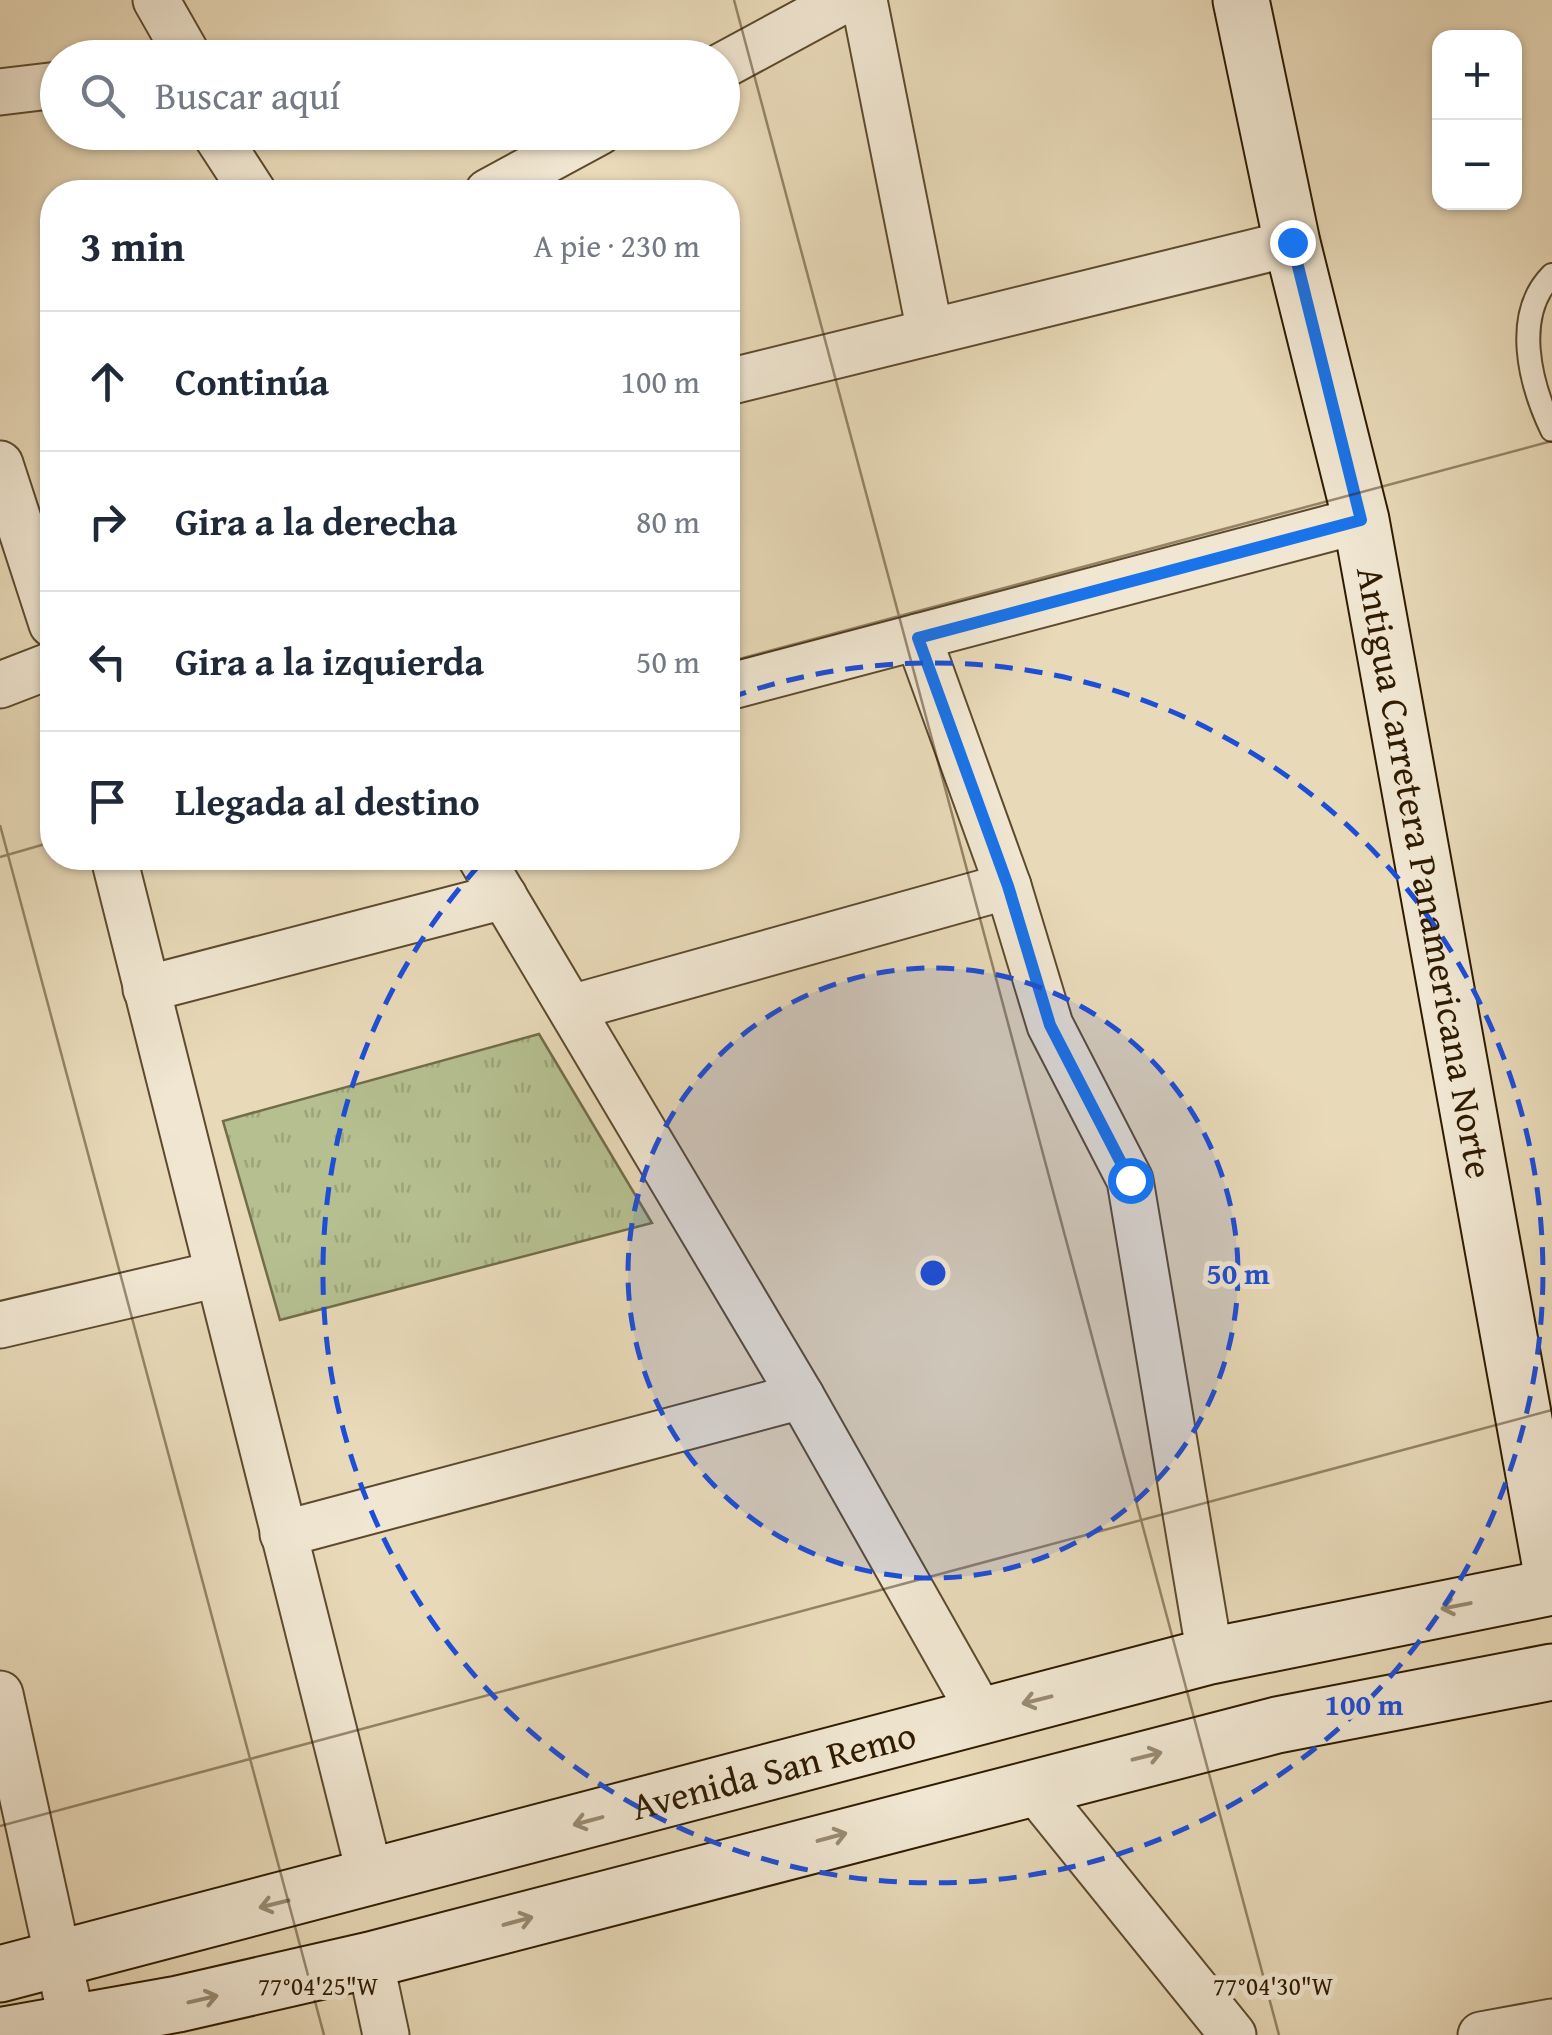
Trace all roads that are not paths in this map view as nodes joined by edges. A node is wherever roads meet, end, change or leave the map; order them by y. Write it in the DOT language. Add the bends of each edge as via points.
graph roads {
  1 [pos="156,0"];
  2 [pos="844,0"];
  3 [pos="864,0"];
  4 [pos="1242,0"];
  5 [pos="179,40"];
  6 [pos="740,56"];
  7 [pos="40,88"];
  8 [pos="0,92"];
  9 [pos="226,150"];
  10 [pos="566,150"];
  11 [pos="245,180"];
  12 [pos="510,180"];
  13 [pos="1292,242"];
  14 [pos="1552,275"];
  15 [pos="930,332"];
  16 [pos="740,379"];
  17 [pos="1552,430"];
  18 [pos="0,464"];
  19 [pos="1361,520"];
  20 [pos="40,587"];
  21 [pos="918,638"];
  22 [pos="40,670"];
  23 [pos="740,684"];
  24 [pos="0,685"];
  25 [pos="117,870"];
  26 [pos="488,870"];
  27 [pos="1008,886"];
  28 [pos="504,896"];
  29 [pos="146,989"];
  30 [pos="571,1008"];
  31 [pos="218,1274"];
  32 [pos="0,1325"];
  33 [pos="801,1396"];
  34 [pos="283,1534"];
  35 [pos="1552,1574"];
  36 [pos="1552,1587"];
  37 [pos="1210,1656"];
  38 [pos="1552,1672"];
  39 [pos="0,1694"];
  40 [pos="982,1714"];
  41 [pos="1031,1785"];
  42 [pos="371,1879"];
  43 [pos="59,1957"];
  44 [pos="370,1960"];
  45 [pos="0,1974"];
  46 [pos="1552,2022"];
  47 [pos="74,2027"];
  48 [pos="1227,2034"];
  49 [pos="4,2035"];
  50 [pos="386,2035"];
  51 [pos="1481,2035"];
  1 -- 5 [label="street"];
  2 -- 6 [label="street"];
  3 -- 15 [label="street"];
  4 -- 13 [label="main road, Antigua Carretera Panamericana Norte"];
  7 -- 8 [label="street"];
  9 -- 11 [label="street"];
  10 -- 12 [label="street"];
  13 -- 15 [label="street"];
  13 -- 19 [label="main road, Antigua Carretera Panamericana Norte"];
  14 -- 17 [label="lane" via="1538,289 1528,330 1531,376"];
  15 -- 16 [label="street"];
  18 -- 20 [label="street"];
  19 -- 21 [label="street"];
  19 -- 35 [label="main road, Antigua Carretera Panamericana Norte"];
  21 -- 23 [label="street"];
  21 -- 27 [label="street"];
  22 -- 24 [label="street"];
  25 -- 29 [label="street"];
  26 -- 28 [label="street"];
  27 -- 30 [label="street"];
  27 -- 37 [label="street" via="1050,1025 1130,1180"];
  28 -- 29 [label="street"];
  28 -- 30 [label="street"];
  29 -- 31 [label="street"];
  30 -- 33 [label="street"];
  31 -- 32 [label="street"];
  31 -- 34 [label="street"];
  33 -- 34 [label="street"];
  33 -- 40 [label="street"];
  34 -- 42 [label="street"];
  36 -- 37 [label="main road, Avenida San Remo, one-way"];
  37 -- 40 [label="main road, Avenida San Remo, one-way"];
  41 -- 38 [label="main road, Avenida San Remo, one-way" via="1277,1724"];
  39 -- 43 [label="street"];
  40 -- 42 [label="main road, Avenida San Remo, one-way"];
  44 -- 41 [label="main road, Avenida San Remo, one-way"];
  41 -- 48 [label="street"];
  42 -- 43 [label="main road, Avenida San Remo, one-way"];
  43 -- 45 [label="main road, Avenida San Remo"];
  43 -- 47 [label="street"];
  47 -- 44 [label="main road, Avenida San Remo, one-way"];
  44 -- 50 [label="street"];
  46 -- 51 [label="street"];
  47 -- 49 [label="main road, Avenida San Remo"];
}
